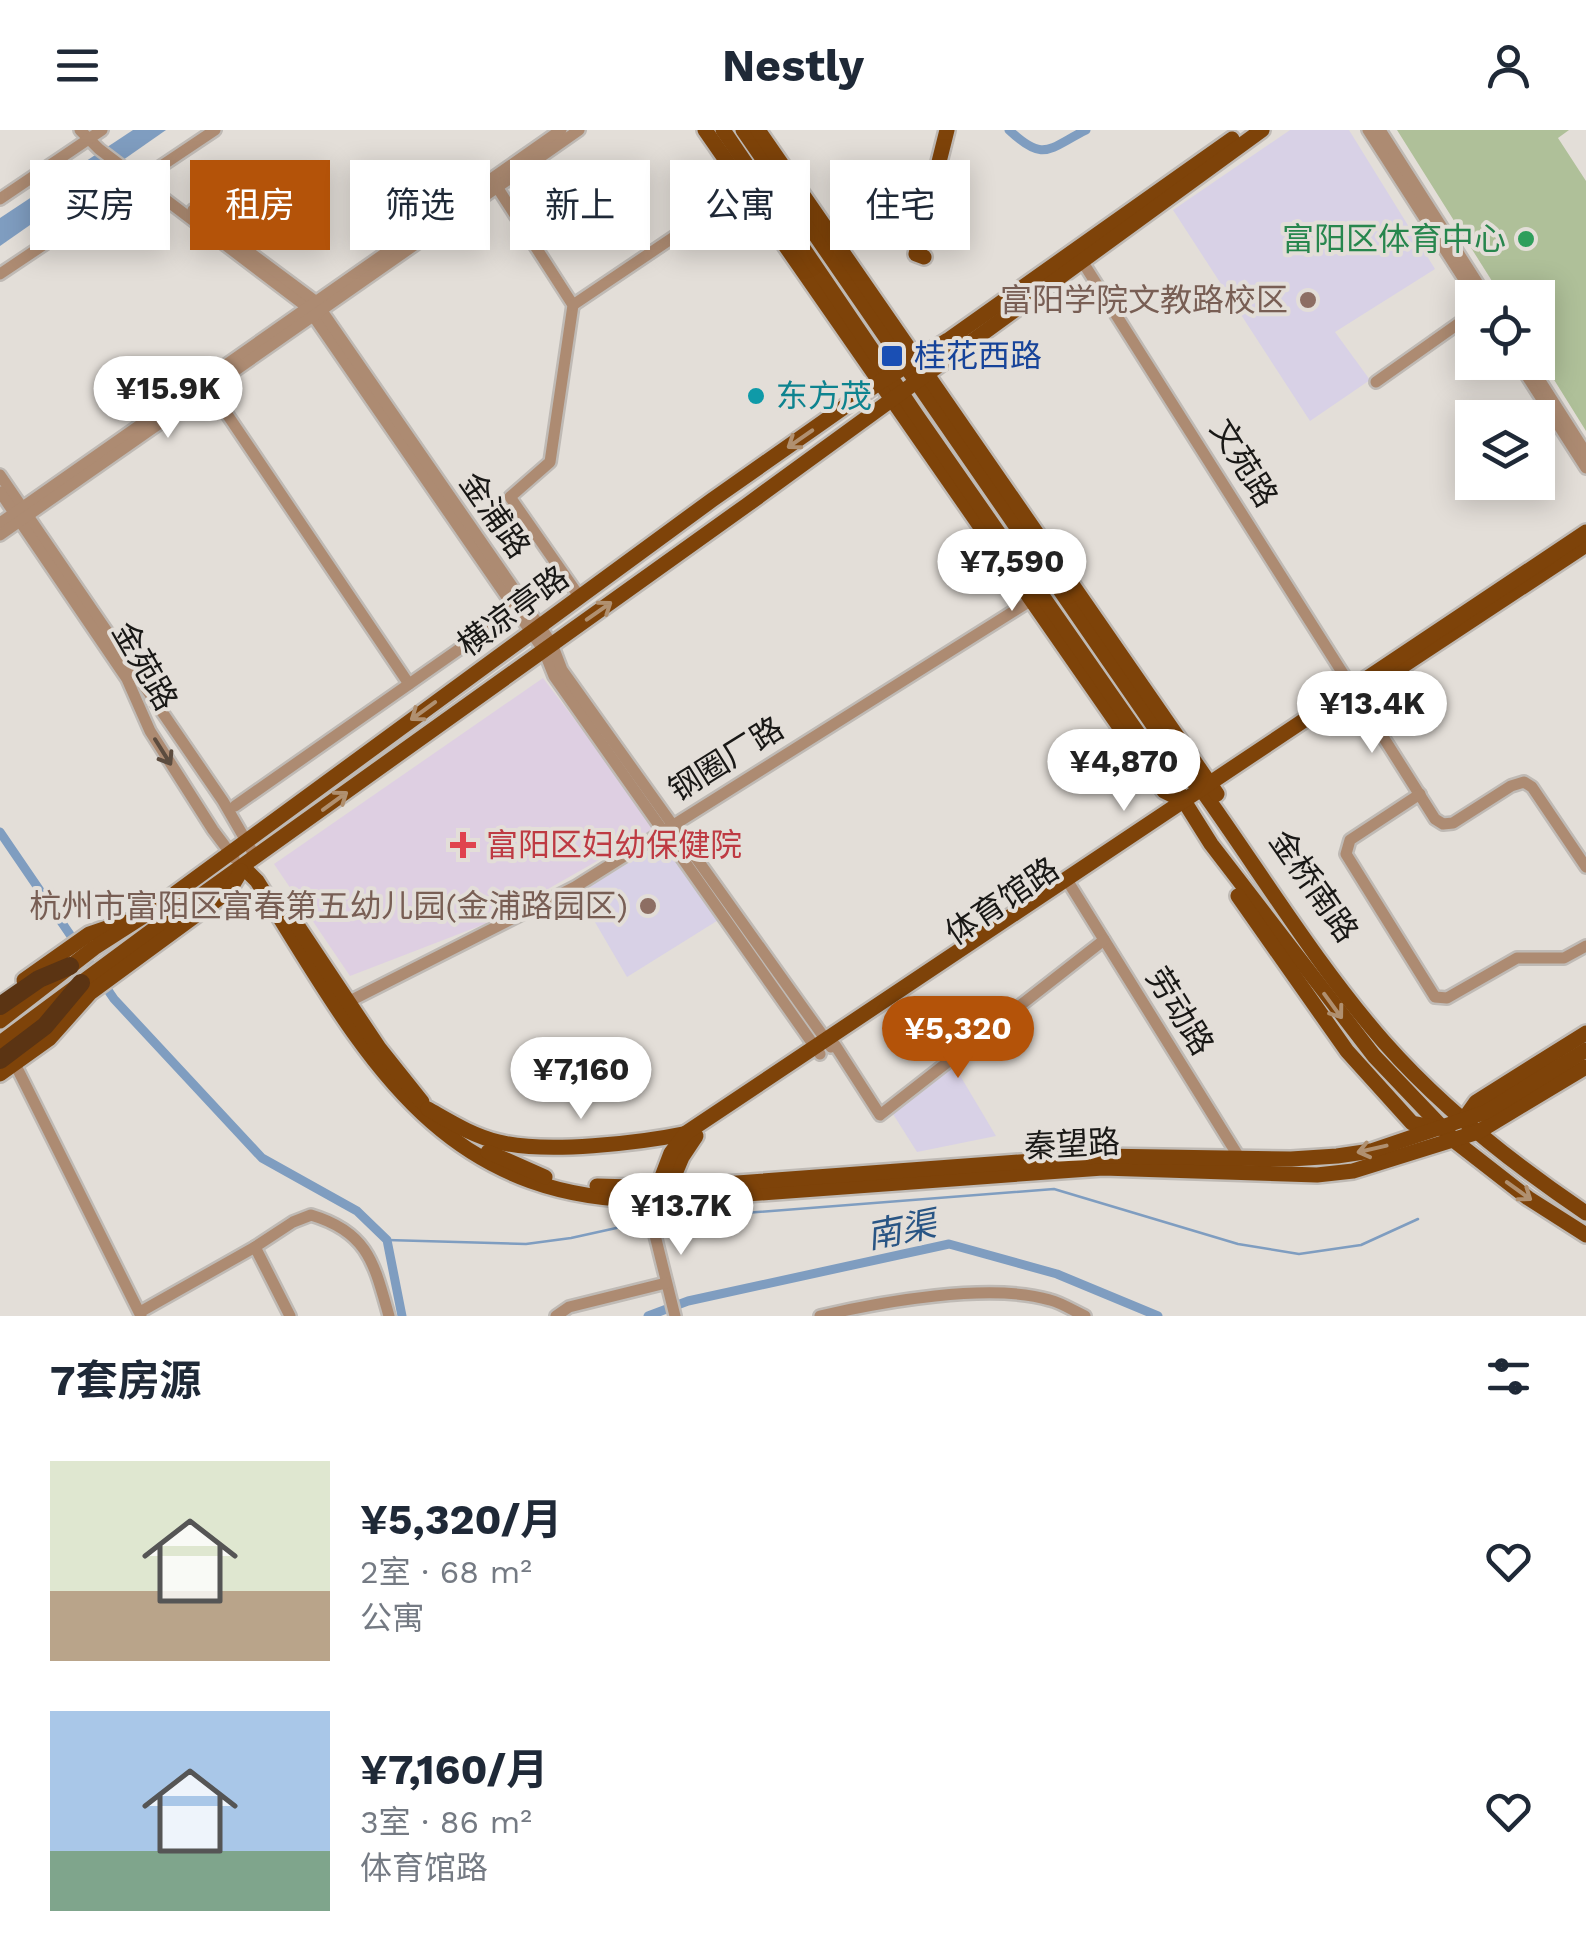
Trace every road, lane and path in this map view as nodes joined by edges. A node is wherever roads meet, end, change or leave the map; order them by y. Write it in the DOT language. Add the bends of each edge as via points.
graph roads {
  1 [pos="215,130"];
  2 [pos="561,130"];
  3 [pos="579,130"];
  4 [pos="705,130"];
  5 [pos="723,130"];
  6 [pos="743,130"];
  7 [pos="947,130"];
  8 [pos="955,130"];
  9 [pos="1245,130"];
  10 [pos="1262,130"];
  11 [pos="1368,130"];
  12 [pos="1380,130"];
  13 [pos="90,133"];
  14 [pos="755,135"];
  15 [pos="120,160"];
  16 [pos="170,160"];
  17 [pos="725,160"];
  18 [pos="497,187"];
  19 [pos="0,190"];
  20 [pos="170,198"];
  21 [pos="0,199"];
  22 [pos="670,240"];
  23 [pos="36,250"];
  24 [pos="789,250"];
  25 [pos="1082,261"];
  26 [pos="0,274"];
  27 [pos="1464,280"];
  28 [pos="1476,280"];
  29 [pos="573,305"];
  30 [pos="314,308"];
  31 [pos="1455,326"];
  32 [pos="911,363"];
  33 [pos="885,379"];
  34 [pos="1530,380"];
  35 [pos="1540,380"];
  36 [pos="1376,382"];
  37 [pos="206,384"];
  38 [pos="910,388"];
  39 [pos="1586,452"];
  40 [pos="1586,468"];
  41 [pos="0,475"];
  42 [pos="0,492"];
  43 [pos="21,515"];
  44 [pos="0,524"];
  45 [pos="1586,532"];
  46 [pos="0,535"];
  47 [pos="1586,546"];
  48 [pos="1078,594"];
  49 [pos="579,596"];
  50 [pos="1030,601"];
  51 [pos="514,610"];
  52 [pos="1079,618"];
  53 [pos="534,629"];
  54 [pos="548,648"];
  55 [pos="1068,654"];
  56 [pos="1090,665"];
  57 [pos="408,684"];
  58 [pos="1356,691"];
  59 [pos="1208,791"];
  60 [pos="1420,794"];
  61 [pos="1186,805"];
  62 [pos="235,806"];
  63 [pos="669,828"];
  64 [pos="247,841"];
  65 [pos="230,853"];
  66 [pos="249,863"];
  67 [pos="1586,868"];
  68 [pos="1069,884"];
  69 [pos="1104,940"];
  70 [pos="1585,950"];
  71 [pos="66,960"];
  72 [pos="86,988"];
  73 [pos="0,998"];
  74 [pos="343,1004"];
  75 [pos="0,1006"];
  76 [pos="0,1021"];
  77 [pos="1586,1033"];
  78 [pos="826,1047"];
  79 [pos="1586,1050"];
  80 [pos="4,1060"];
  81 [pos="1586,1066"];
  82 [pos="1586,1077"];
  83 [pos="428,1109"];
  84 [pos="1464,1120"];
  85 [pos="1441,1129"];
  86 [pos="1478,1132"];
  87 [pos="691,1134"];
  88 [pos="1456,1142"];
  89 [pos="1244,1164"];
  90 [pos="657,1200"];
  91 [pos="1586,1213"];
  92 [pos="1586,1235"];
  93 [pos="255,1247"];
  94 [pos="667,1288"];
  95 [pos="140,1314"];
  96 [pos="290,1316"];
  97 [pos="388,1316"];
  98 [pos="556,1316"];
  99 [pos="675,1316"];
  100 [pos="820,1316"];
  101 [pos="1085,1316"];
  1 -- 16 [label="street"];
  2 -- 30 [label="street"];
  3 -- 18 [label="street"];
  4 -- 17 [label="main road"];
  5 -- 33 [label="main road"];
  6 -- 14 [label="main road"];
  7 -- 8 [label="main road" via="916,254 924,257"];
  9 -- 32 [label="main road"];
  10 -- 25 [label="main road"];
  11 -- 27 [label="street"];
  12 -- 28 [label="street"];
  13 -- 15 [label="street, 金浦路"];
  13 -- 19 [label="street"];
  13 -- 21 [label="street"];
  14 -- 32 [label="main road"];
  18 -- 29 [label="street"];
  18 -- 30 [label="street"];
  20 -- 30 [label="street, 金浦路"];
  22 -- 29 [label="street"];
  23 -- 26 [label="street"];
  24 -- 33 [label="main road"];
  25 -- 38 [label="main road"];
  25 -- 58 [label="street, 文苑路"];
  29 -- 49 [label="street" via="550,462 510,496"];
  30 -- 37 [label="street"];
  30 -- 51 [label="street, 金浦路"];
  30 -- 53 [label="street, 金浦路"];
  31 -- 36 [label="street"];
  32 -- 33 [label="main road, 横凉亭路"];
  32 -- 38 [label="main road"];
  33 -- 38 [label="main road, 金桥南路"];
  33 -- 49 [label="main road, 横凉亭路, one-way"];
  34 -- 40 [label="street"];
  35 -- 39 [label="street"];
  37 -- 43 [label="street"];
  37 -- 57 [label="street"];
  38 -- 48 [label="main road, 金桥南路"];
  38 -- 50 [label="main road, 金桥南路"];
  38 -- 52 [label="main road, 金桥南路"];
  54 -- 38 [label="main road, 横凉亭路, one-way"];
  38 -- 56 [label="main road, 金桥南路"];
  41 -- 43 [label="street"];
  42 -- 43 [label="street, 金苑路"];
  43 -- 44 [label="street"];
  43 -- 46 [label="street"];
  43 -- 64 [label="street"];
  43 -- 65 [label="street, 金苑路, one-way"];
  45 -- 58 [label="main road, 体育馆路"];
  47 -- 58 [label="main road, 体育馆路"];
  48 -- 52 [label="main road"];
  48 -- 59 [label="main road, 金桥南路"];
  49 -- 53 [label="main road, 横凉亭路"];
  50 -- 55 [label="main road, 金桥南路"];
  50 -- 63 [label="street, 钢圈厂路"];
  51 -- 53 [label="street, 金浦路"];
  51 -- 57 [label="street"];
  52 -- 59 [label="main road, 金桥南路" via="1191,780"];
  53 -- 54 [label="street, 金浦路"];
  53 -- 64 [label="main road, 横凉亭路, one-way"];
  54 -- 63 [label="street, 金浦路" via="554,676"];
  66 -- 54 [label="main road, 横凉亭路, one-way"];
  55 -- 56 [label="main road"];
  55 -- 61 [label="main road, 金桥南路" via="1164,791"];
  56 -- 61 [label="main road, 金桥南路"];
  57 -- 62 [label="street"];
  58 -- 59 [label="main road, 体育馆路"];
  58 -- 60 [label="street, 文苑路"];
  59 -- 61 [label="main road, 体育馆路"];
  59 -- 84 [label="main road, 金桥南路" via="1350,1000"];
  60 -- 67 [label="street, 文苑路" via="1435,820 1448,824 1515,783 1529,784"];
  60 -- 70 [label="street" via="1350,840 1346,854 1432,994 1448,998 1518,958 1564,958"];
  61 -- 68 [label="main road, 体育馆路"];
  61 -- 85 [label="main road, 金桥南路, one-way" via="1346,1024"];
  63 -- 74 [label="street, 钢圈厂路" via="575,887"];
  63 -- 78 [label="street, 金浦路"];
  64 -- 65 [label="main road, 横凉亭路"];
  64 -- 66 [label="street"];
  65 -- 66 [label="street, 金苑路"];
  65 -- 71 [label="main road, 横凉亭路" via="146,914"];
  66 -- 72 [label="main road, 横凉亭路" via="229,891"];
  66 -- 74 [label="main road, 体育馆路"];
  68 -- 69 [label="street, 劳动路"];
  68 -- 78 [label="main road, 体育馆路"];
  69 -- 78 [label="street, 金浦路" via="880,1116"];
  69 -- 89 [label="street, 劳动路"];
  71 -- 73 [label="main road, 横凉亭路"];
  71 -- 75 [label="highway"];
  71 -- 76 [label="main road, 横凉亭路"];
  72 -- 80 [label="highway"];
  74 -- 83 [label="main road, 体育馆路"];
  74 -- 90 [label="main road, 体育馆路" via="396,1090 457,1144 515,1177 565,1191"];
  77 -- 84 [label="main road, 秦望路" via="1476,1102"];
  78 -- 87 [label="main road, 体育馆路"];
  79 -- 84 [label="main road, 秦望路"];
  80 -- 95 [label="street"];
  81 -- 86 [label="main road, 秦望路"];
  82 -- 86 [label="main road, 秦望路" via="1505,1128"];
  83 -- 87 [label="main road, 体育馆路" via="480,1137 525,1146"];
  83 -- 90 [label="main road, 体育馆路" via="485,1150 543,1176"];
  84 -- 85 [label="main road, 秦望路"];
  84 -- 86 [label="main road, 金桥南路"];
  85 -- 88 [label="main road, 金桥南路"];
  85 -- 89 [label="main road, 秦望路, one-way" via="1371,1151"];
  86 -- 88 [label="main road, 秦望路"];
  86 -- 91 [label="main road, 金桥南路"];
  87 -- 90 [label="main road, 体育馆路" via="671,1153"];
  88 -- 89 [label="main road, 秦望路" via="1317,1175"];
  88 -- 92 [label="main road, 金桥南路, one-way"];
  89 -- 90 [label="main road, 秦望路" via="1100,1156"];
  90 -- 94 [label="street" via="654,1233"];
  93 -- 95 [label="street"];
  93 -- 96 [label="street"];
  93 -- 97 [label="street" via="310,1216 344,1228 368,1254"];
  94 -- 98 [label="street" via="570,1307"];
  94 -- 99 [label="street"];
  100 -- 101 [label="street" via="881,1302 985,1293 1049,1299"];
}
